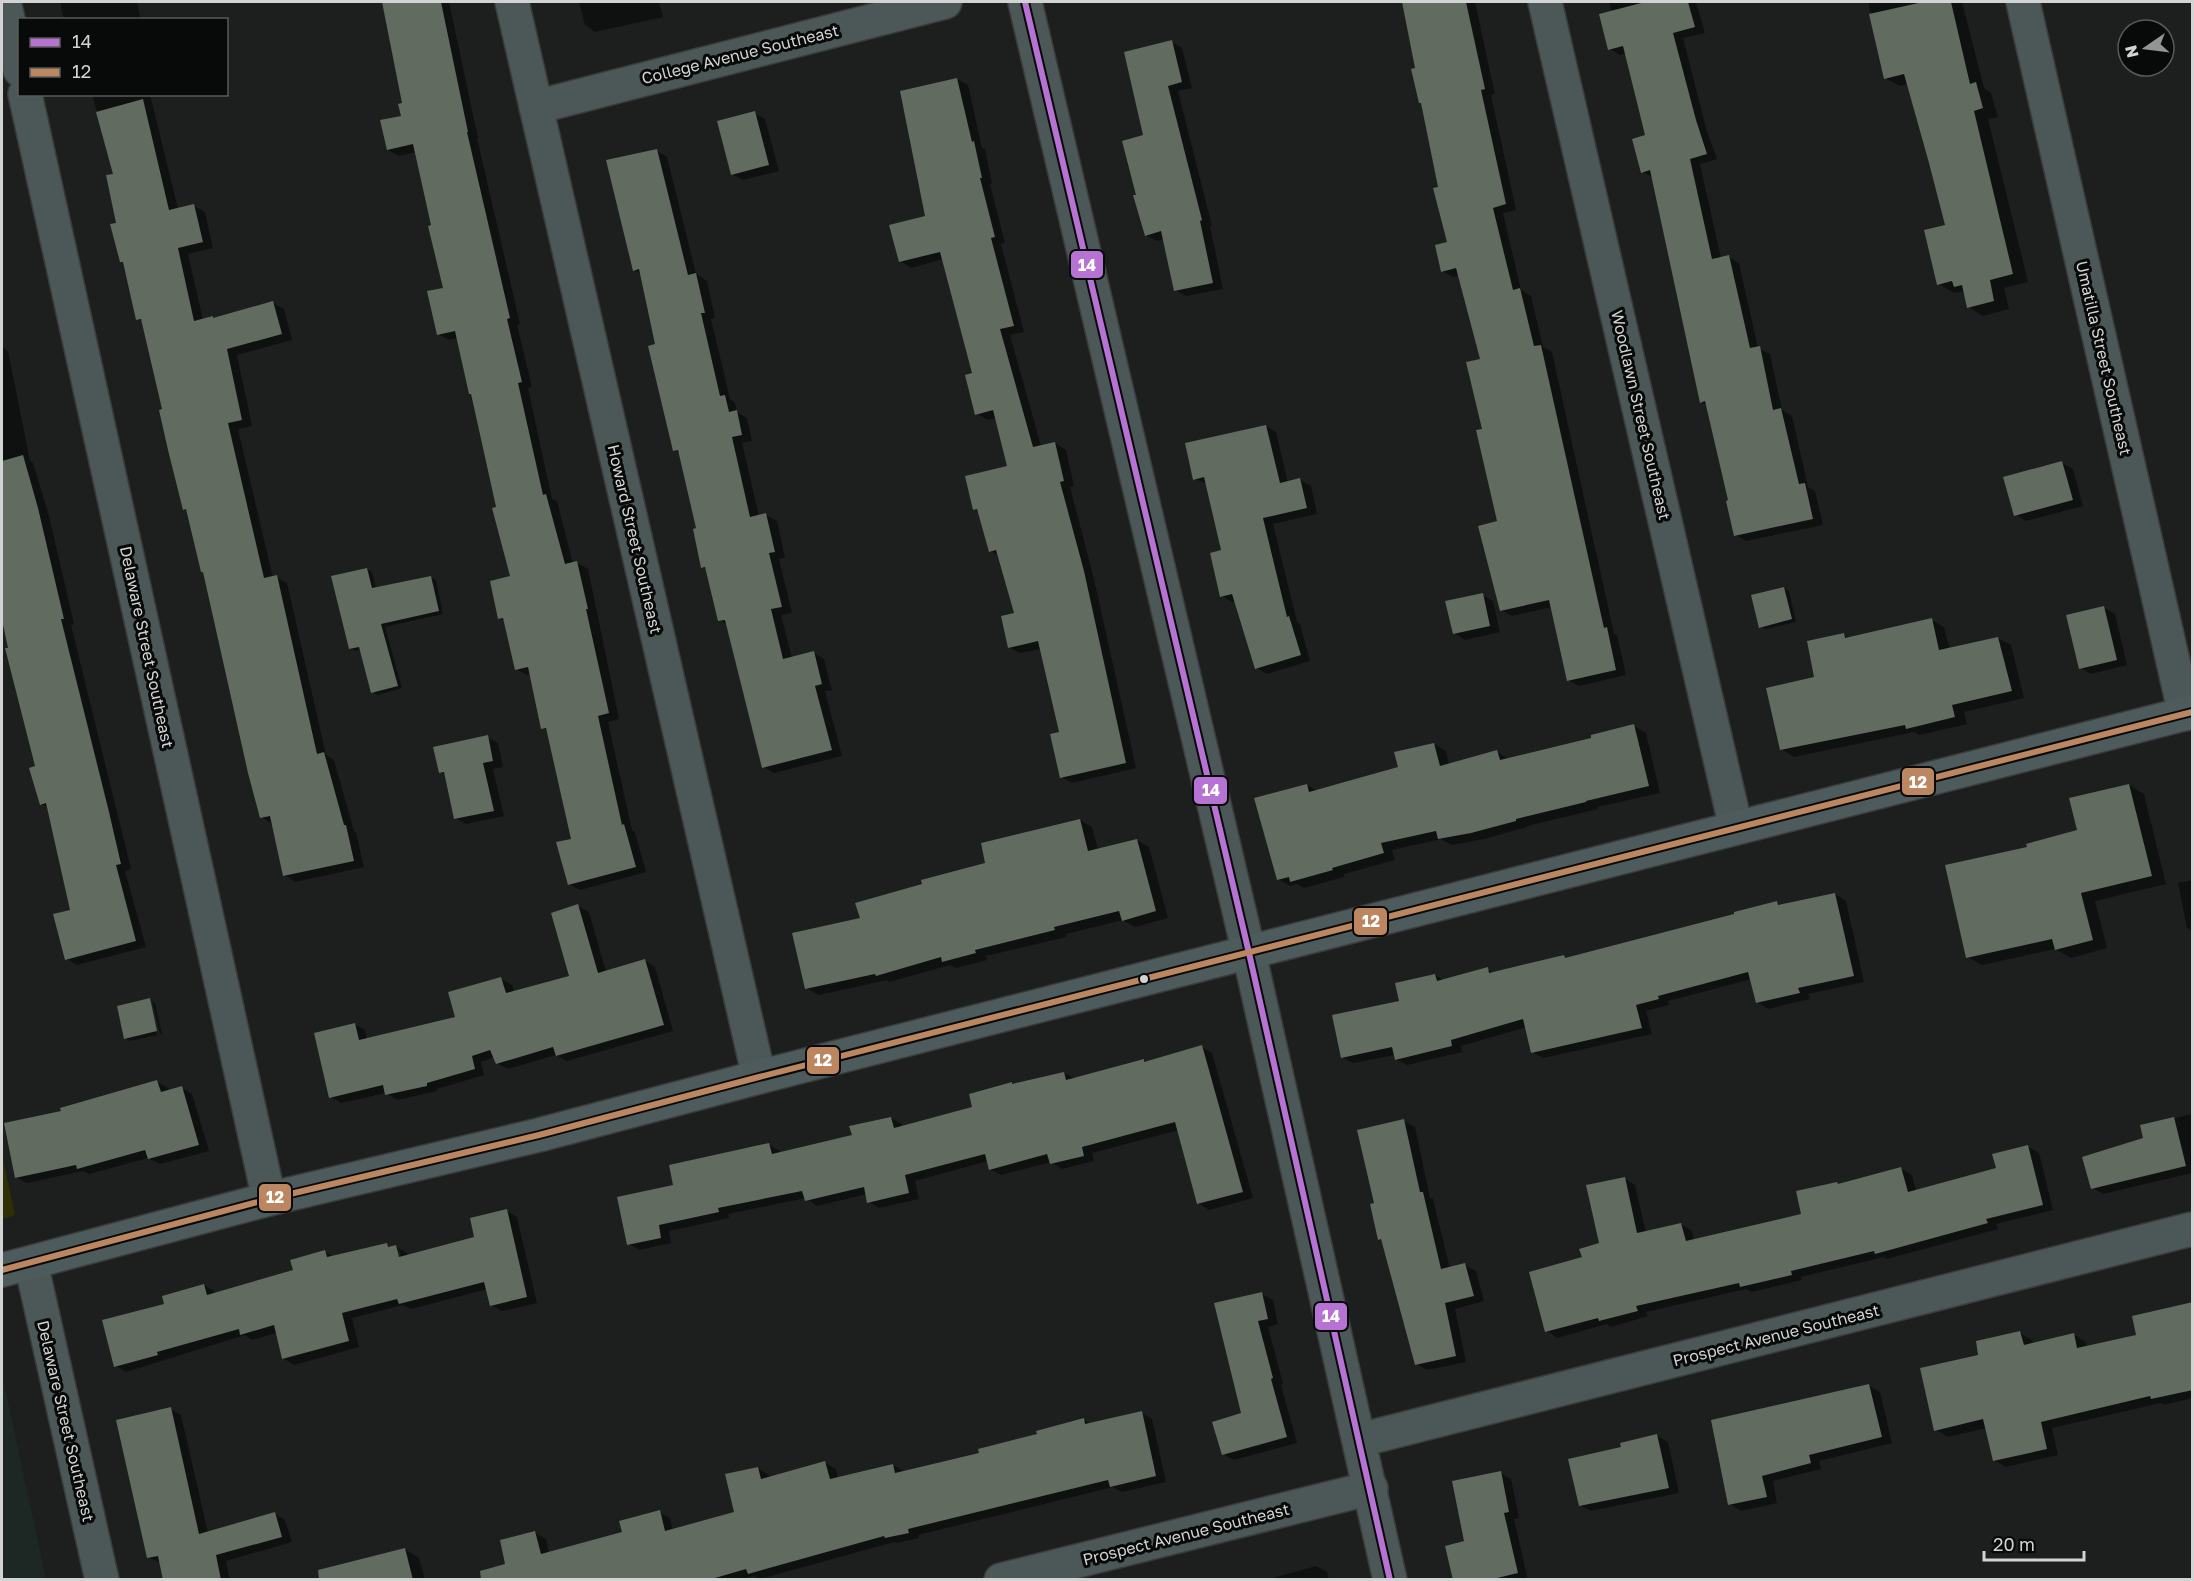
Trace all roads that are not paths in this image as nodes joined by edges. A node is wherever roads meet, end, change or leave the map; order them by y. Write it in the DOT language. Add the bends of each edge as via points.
graph roads {
  1 [pos="4,2"];
  2 [pos="512,2"];
  3 [pos="945,2"];
  4 [pos="1025,2"];
  5 [pos="1545,2"];
  6 [pos="2023,2"];
  7 [pos="18,62"];
  8 [pos="25,96"];
  9 [pos="536,107"];
  10 [pos="2189,713"];
  11 [pos="1736,828"];
  12 [pos="1249,953"];
  13 [pos="759,1077"];
  14 [pos="269,1199"];
  15 [pos="2193,1229"];
  16 [pos="16,1266"];
  17 [pos="1360,1440"];
  18 [pos="1371,1488"];
  19 [pos="102,1580"];
  20 [pos="1001,1580"];
  21 [pos="1390,1580"];
  1 -- 7 [label="street"];
  2 -- 9 [label="street, Howard Street Southeast"];
  3 -- 9 [label="street, College Avenue Southeast"];
  4 -- 12 [label="street"];
  5 -- 11 [label="street, Woodlawn Street Southeast"];
  6 -- 10 [label="street, Umatilla Street Southeast"];
  8 -- 14 [label="street, Delaware Street Southeast"];
  9 -- 13 [label="street, Howard Street Southeast"];
  10 -- 11 [label="street"];
  11 -- 12 [label="street"];
  12 -- 13 [label="street"];
  12 -- 17 [label="street"];
  13 -- 14 [label="street"];
  14 -- 16 [label="street"];
  15 -- 17 [label="street, Prospect Avenue Southeast"];
  16 -- 19 [label="street, Delaware Street Southeast"];
  17 -- 18 [label="street"];
  18 -- 20 [label="street, Prospect Avenue Southeast"];
  18 -- 21 [label="street"];
}
